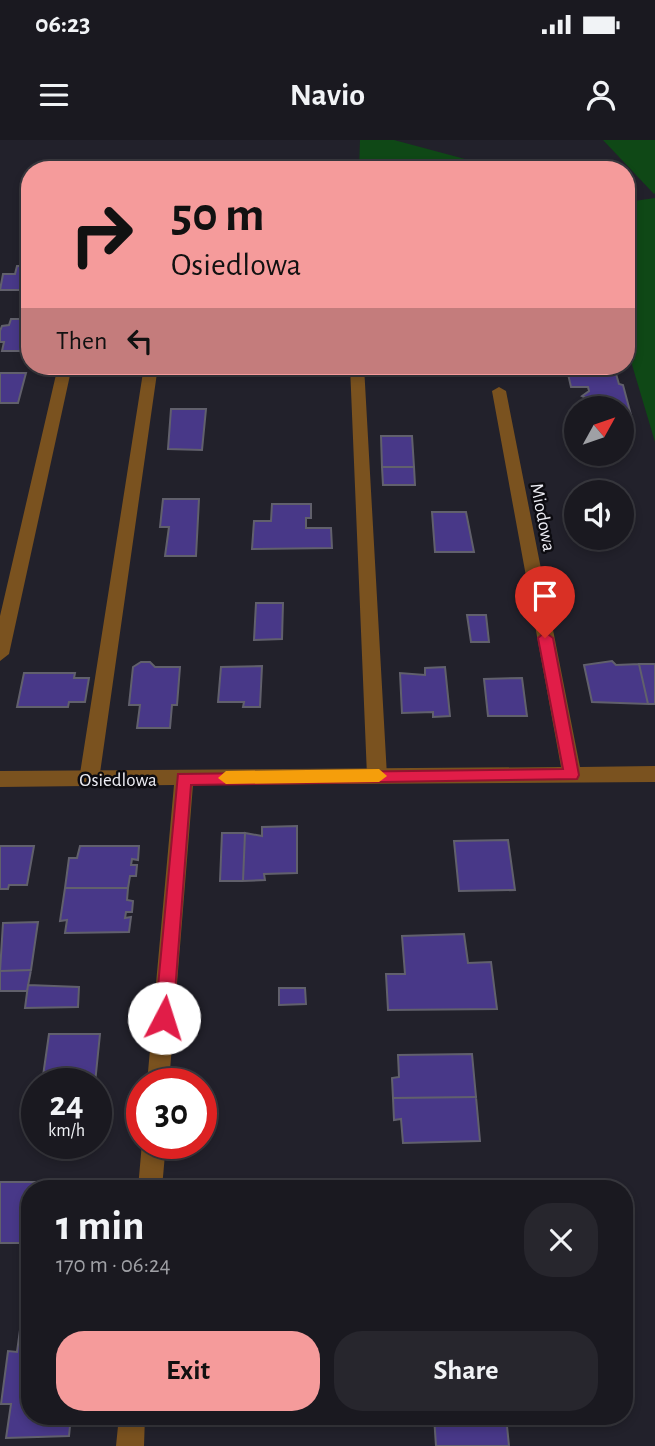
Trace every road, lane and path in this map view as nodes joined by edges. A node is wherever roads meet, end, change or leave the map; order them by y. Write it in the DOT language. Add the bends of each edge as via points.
graph roads {
  1 [pos="63,375"];
  2 [pos="150,375"];
  3 [pos="358,375"];
  4 [pos="499,391"];
  5 [pos="0,654"];
  6 [pos="572,775"];
  7 [pos="655,775"];
  8 [pos="377,776"];
  9 [pos="0,779"];
  10 [pos="184,779"];
  11 [pos="89,780"];
  12 [pos="159,1068"];
  13 [pos="153,1159"];
  14 [pos="151,1180"];
  15 [pos="131,1425"];
  16 [pos="130,1446"];
  1 -- 5 [label="street"];
  2 -- 11 [label="street"];
  3 -- 8 [label="street"];
  4 -- 6 [label="street, Miodowa"];
  6 -- 7 [label="street, Osiedlowa"];
  6 -- 8 [label="street, Osiedlowa"];
  8 -- 10 [label="street, Osiedlowa"];
  9 -- 11 [label="street, Osiedlowa"];
  10 -- 11 [label="street, Osiedlowa"];
  10 -- 12 [label="street"];
  13 -- 14 [label="street"];
  15 -- 16 [label="street"];
}
